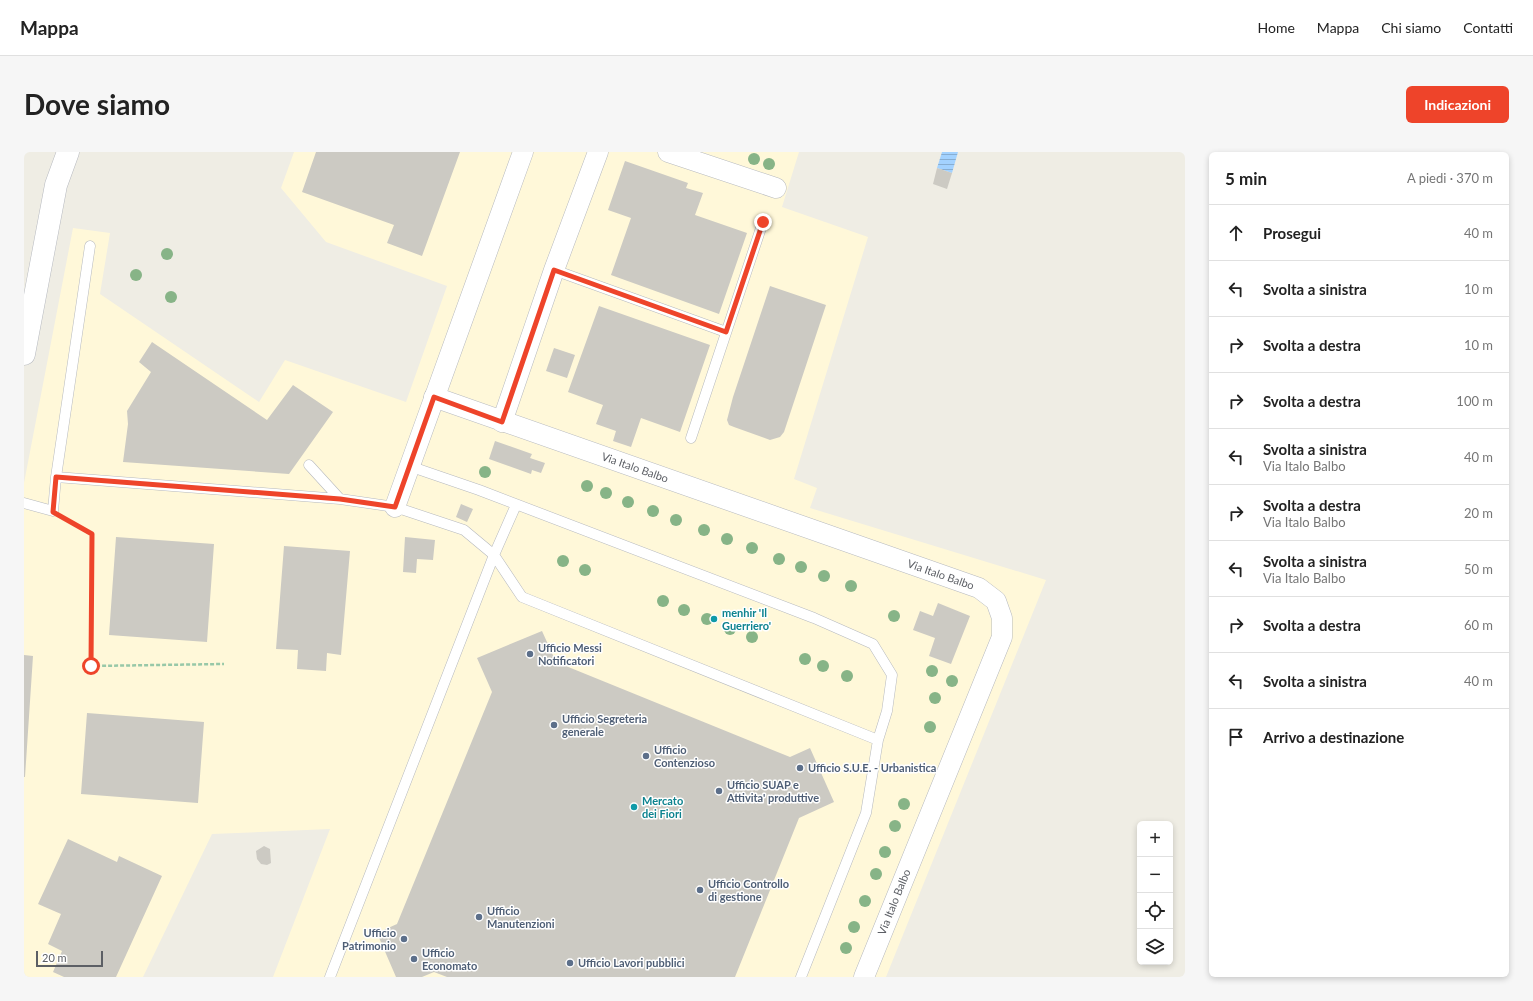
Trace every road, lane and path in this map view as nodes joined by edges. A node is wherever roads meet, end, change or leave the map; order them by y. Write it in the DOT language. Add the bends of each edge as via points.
graph roads {
  1 [pos="68,152"];
  2 [pos="523,152"];
  3 [pos="598,152"];
  4 [pos="668,152"];
  5 [pos="776,188"];
  6 [pos="763,222"];
  7 [pos="90,246"];
  8 [pos="554,270"];
  9 [pos="30,288"];
  10 [pos="726,332"];
  11 [pos="24,354"];
  12 [pos="434,397"];
  13 [pos="502,422"];
  14 [pos="690,438"];
  15 [pos="309,465"];
  16 [pos="409,466"];
  17 [pos="56,477"];
  18 [pos="340,499"];
  19 [pos="24,503"];
  20 [pos="516,505"];
  21 [pos="395,507"];
  22 [pos="53,512"];
  23 [pos="494,555"];
  24 [pos="224,664"];
  25 [pos="878,740"];
  26 [pos="330,977"];
  27 [pos="801,977"];
  28 [pos="864,977"];
  1 -- 9 [label="main road" via="56,185"];
  2 -- 12 [label="street"];
  3 -- 8 [label="street"];
  4 -- 5 [label="street"];
  6 -- 10 [label="lane"];
  7 -- 17 [label="lane"];
  8 -- 10 [label="lane"];
  8 -- 13 [label="street"];
  9 -- 11 [label="main road"];
  10 -- 14 [label="lane"];
  12 -- 13 [label="street, Via Italo Balbo"];
  12 -- 16 [label="street"];
  13 -- 28 [label="street, Via Italo Balbo" via="979,588 996,602 1002,618 1002,637"];
  15 -- 18 [label="lane"];
  16 -- 20 [label="lane"];
  16 -- 21 [label="street"];
  17 -- 18 [label="lane"];
  17 -- 22 [label="lane"];
  18 -- 21 [label="lane"];
  19 -- 22 [label="lane"];
  20 -- 23 [label="lane"];
  20 -- 25 [label="lane" via="814,618 873,644 892,675 887,711"];
  21 -- 23 [label="lane" via="464,530"];
  22 -- 24 [label="path" via="92,534 91,666"];
  23 -- 25 [label="lane" via="522,597"];
  23 -- 26 [label="lane"];
  25 -- 27 [label="lane" via="866,813"];
}
